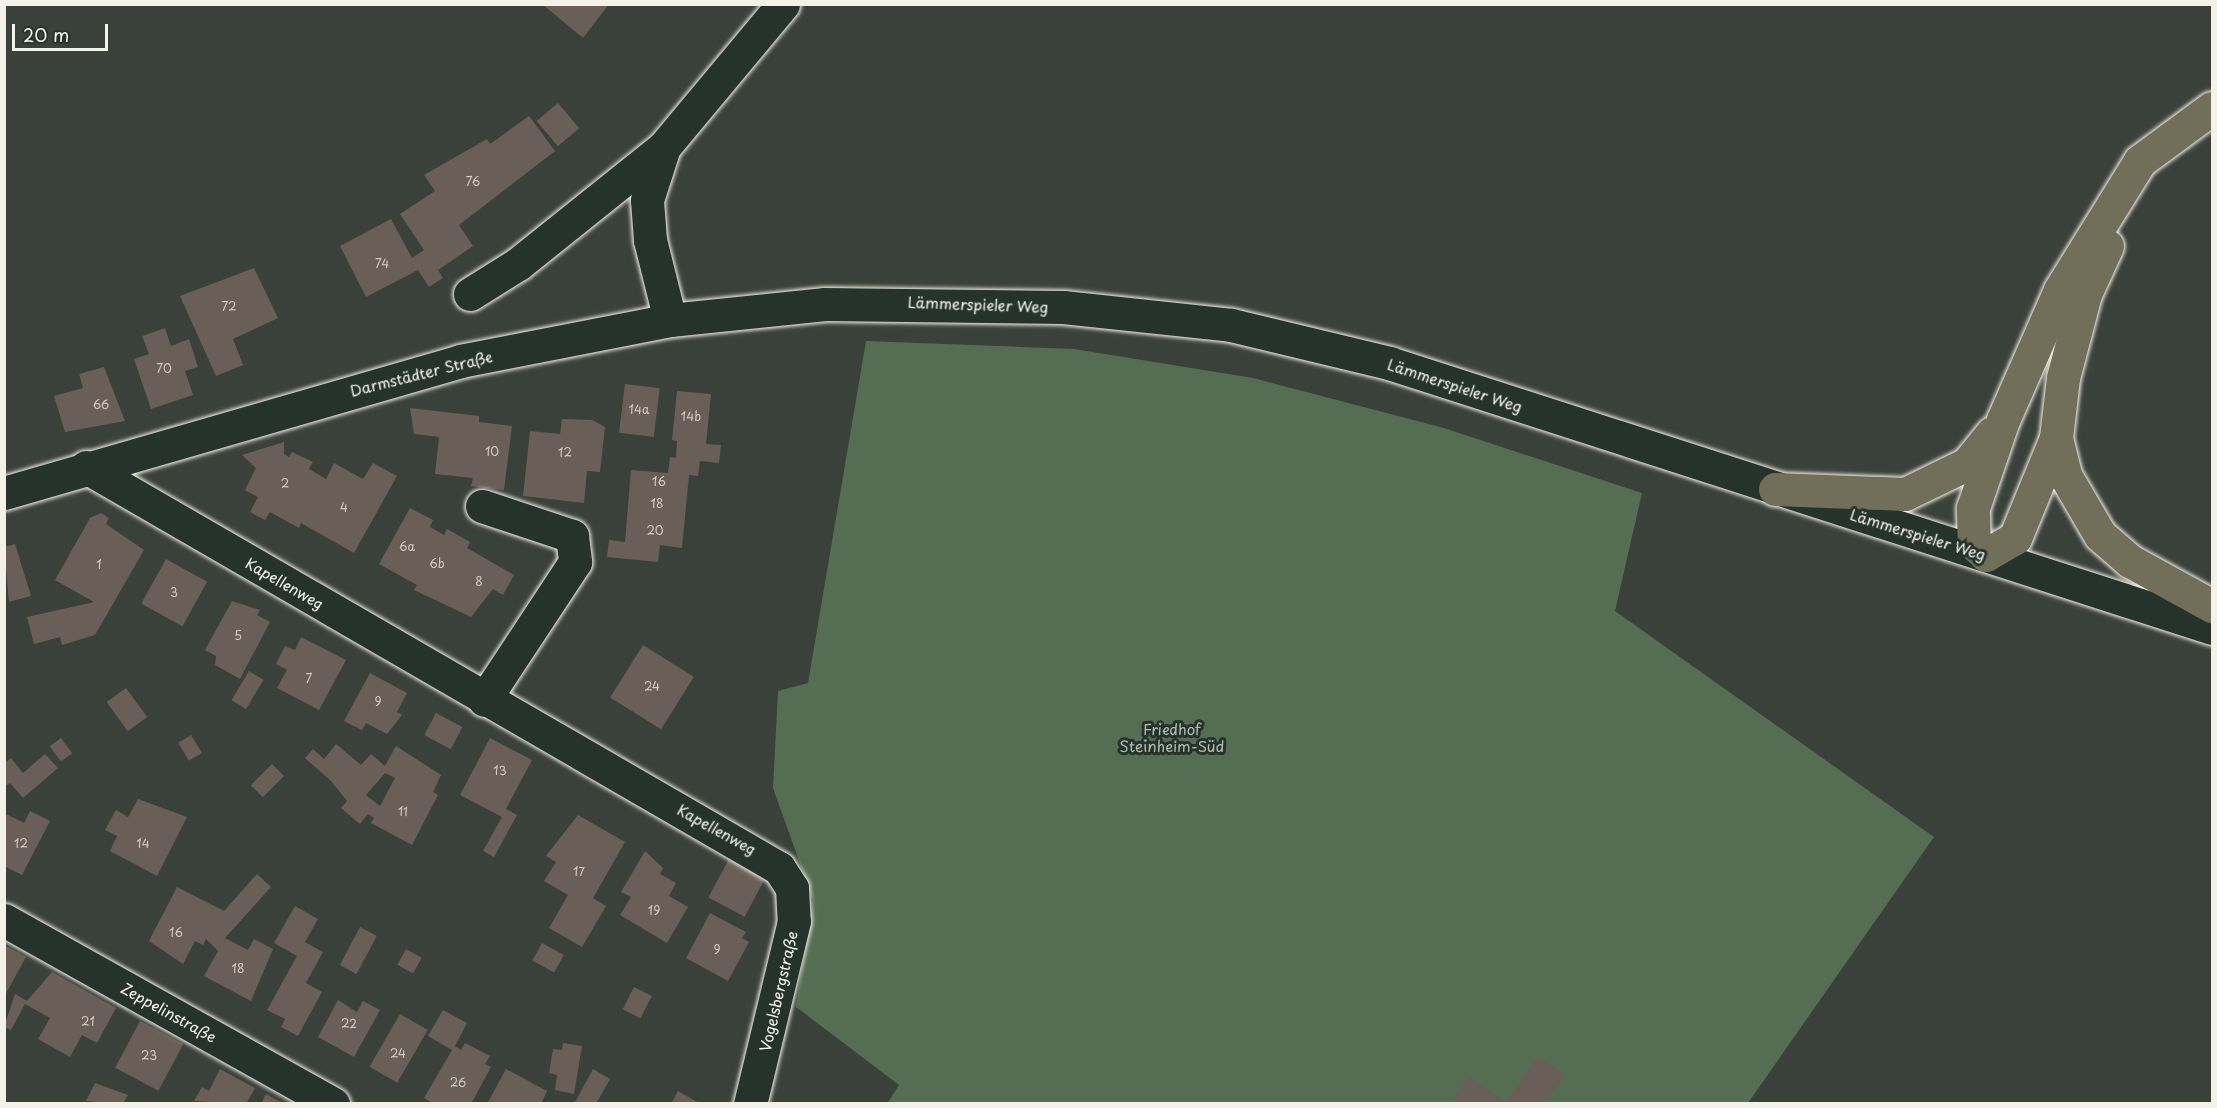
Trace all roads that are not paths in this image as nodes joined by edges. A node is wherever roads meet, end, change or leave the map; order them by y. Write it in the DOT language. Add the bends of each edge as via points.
graph roads {
  1 [pos="783,4"];
  2 [pos="2212,108"];
  3 [pos="2212,129"];
  4 [pos="664,147"];
  5 [pos="470,294"];
  6 [pos="670,320"];
  7 [pos="2003,420"];
  8 [pos="2056,438"];
  9 [pos="86,467"];
  10 [pos="1775,489"];
  11 [pos="4,493"];
  12 [pos="482,506"];
  13 [pos="1986,555"];
  14 [pos="2212,606"];
  15 [pos="2212,628"];
  16 [pos="484,700"];
  17 [pos="788,877"];
  18 [pos="4,920"];
  19 [pos="333,1104"];
  20 [pos="750,1104"];
  1 -- 4 [label="street"];
  2 -- 7 [label="highway" via="2140,161 2095,226"];
  3 -- 8 [label="highway" via="2155,174 2103,253 2071,336"];
  4 -- 5 [label="street" via="518,264"];
  4 -- 6 [label="street" via="647,200 650,240"];
  6 -- 9 [label="street, Darmstädter Straße" via="460,362"];
  6 -- 10 [label="street, Lämmerspieler Weg" via="909,302 1063,307 1231,325 1389,363"];
  7 -- 10 [label="highway" via="1967,464 1926,488 1905,494"];
  7 -- 13 [label="highway" via="1970,529 1974,544"];
  8 -- 13 [label="highway" via="2016,538"];
  8 -- 14 [label="highway" via="2076,500 2100,535 2130,561"];
  9 -- 11 [label="street, Darmstädter Straße"];
  9 -- 16 [label="street, Kapellenweg"];
  10 -- 13 [label="street, Lämmerspieler Weg"];
  12 -- 16 [label="street" via="572,536 575,562"];
  13 -- 15 [label="street, Lämmerspieler Weg"];
  16 -- 17 [label="street, Kapellenweg" via="760,853"];
  17 -- 20 [label="street, Vogelsbergstraße" via="794,902 789,951"];
  18 -- 19 [label="street, Zeppelinstraße"];
}
